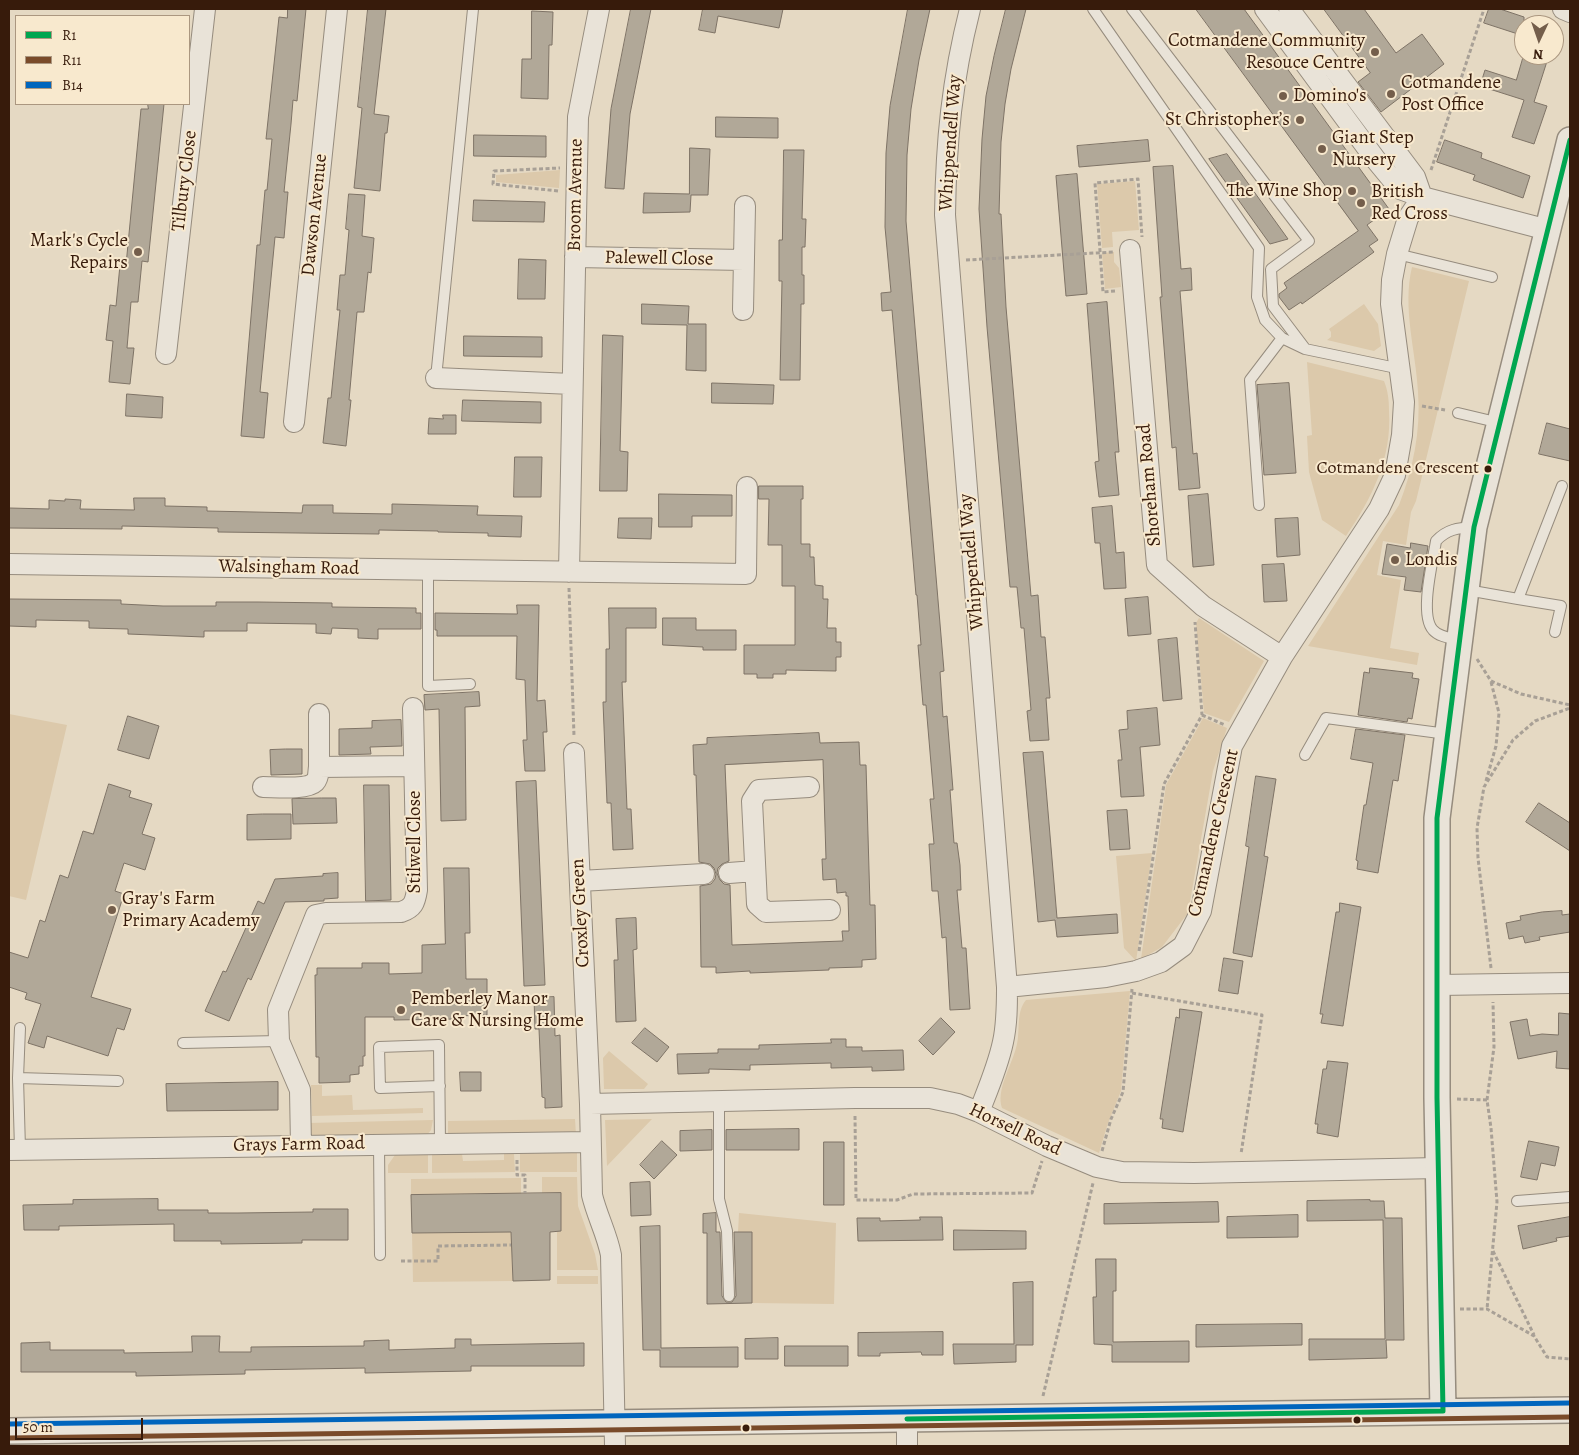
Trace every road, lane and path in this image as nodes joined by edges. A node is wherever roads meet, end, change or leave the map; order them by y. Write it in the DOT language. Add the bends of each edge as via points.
graph roads {
  1 [pos="205,9"];
  2 [pos="337,9"];
  3 [pos="473,9"];
  4 [pos="599,9"];
  5 [pos="970,9"];
  6 [pos="1093,9"];
  7 [pos="1132,9"];
  8 [pos="1265,9"];
  9 [pos="1290,9"];
  10 [pos="1484,9"];
  11 [pos="1563,9"];
  12 [pos="1570,12"];
  13 [pos="1570,140"];
  14 [pos="577,167"];
  15 [pos="576,193"];
  16 [pos="1422,197"];
  17 [pos="745,206"];
  18 [pos="1548,230"];
  19 [pos="1130,250"];
  20 [pos="1100,253"];
  21 [pos="1397,254"];
  22 [pos="575,257"];
  23 [pos="744,260"];
  24 [pos="948,261"];
  25 [pos="1492,277"];
  26 [pos="1133,290"];
  27 [pos="743,310"];
  28 [pos="1282,338"];
  29 [pos="1305,349"];
  30 [pos="166,354"];
  31 [pos="1401,369"];
  32 [pos="436,378"];
  33 [pos="572,384"];
  34 [pos="1418,405"];
  35 [pos="1438,409"];
  36 [pos="1458,413"];
  37 [pos="294,422"];
  38 [pos="1500,423"];
  39 [pos="1562,486"];
  40 [pos="747,487"];
  41 [pos="1260,505"];
  42 [pos="1474,527"];
  43 [pos="9,564"];
  44 [pos="428,570"];
  45 [pos="569,572"];
  46 [pos="1467,590"];
  47 [pos="1518,598"];
  48 [pos="1203,606"];
  49 [pos="1555,632"];
  50 [pos="1460,636"];
  51 [pos="1282,657"];
  52 [pos="1491,682"];
  53 [pos="470,684"];
  54 [pos="1570,706"];
  55 [pos="413,708"];
  56 [pos="318,714"];
  57 [pos="1202,715"];
  58 [pos="1239,731"];
  59 [pos="1448,734"];
  60 [pos="574,753"];
  61 [pos="1305,755"];
  62 [pos="414,766"];
  63 [pos="318,767"];
  64 [pos="809,786"];
  65 [pos="263,787"];
  66 [pos="1484,787"];
  67 [pos="755,872"];
  68 [pos="729,873"];
  69 [pos="704,874"];
  70 [pos="580,881"];
  71 [pos="830,910"];
  72 [pos="1136,971"];
  73 [pos="1493,984"];
  74 [pos="1570,984"];
  75 [pos="1438,985"];
  76 [pos="1007,987"];
  77 [pos="1132,993"];
  78 [pos="20,1028"];
  79 [pos="279,1041"];
  80 [pos="183,1043"];
  81 [pos="18,1078"];
  82 [pos="118,1081"];
  83 [pos="440,1086"];
  84 [pos="855,1098"];
  85 [pos="1438,1098"];
  86 [pos="719,1100"];
  87 [pos="1487,1100"];
  88 [pos="590,1104"];
  89 [pos="979,1112"];
  90 [pos="517,1142"];
  91 [pos="590,1142"];
  92 [pos="379,1144"];
  93 [pos="440,1144"];
  94 [pos="301,1146"];
  95 [pos="1047,1146"];
  96 [pos="14,1149"];
  97 [pos="1097,1167"];
  98 [pos="1438,1168"];
  99 [pos="1238,1172"];
  100 [pos="525,1194"];
  101 [pos="1570,1197"];
  102 [pos="1517,1201"];
  103 [pos="511,1245"];
  104 [pos="1492,1249"];
  105 [pos="380,1255"];
  106 [pos="401,1261"];
  107 [pos="729,1296"];
  108 [pos="1487,1308"];
  109 [pos="1441,1310"];
  110 [pos="1534,1336"];
  111 [pos="1570,1359"];
  112 [pos="1570,1410"];
  113 [pos="1443,1411"];
  114 [pos="1039,1416"];
  115 [pos="907,1419"];
  116 [pos="9,1431"];
  117 [pos="615,1434"];
  118 [pos="907,1446"];
  1 -- 30 [label="street, Tilbury Close"];
  2 -- 37 [label="street, Dawson Avenue"];
  3 -- 32 [label="lane"];
  4 -- 14 [label="street, Broom Avenue" via="578,117"];
  5 -- 24 [label="street, Whippendell Way" via="959,53 949,121 945,171"];
  6 -- 28 [label="lane" via="1259,248 1257,297 1265,320"];
  7 -- 29 [label="lane" via="1309,241 1271,269 1273,306"];
  8 -- 16 [label="street" via="1400,190"];
  9 -- 16 [label="street" via="1415,176"];
  10 -- 16 [label="path"];
  11 -- 12 [label="street"];
  13 -- 18 [label="street"];
  14 -- 15 [label="street, Broom Avenue"];
  14 -- 15 [label="path" via="494,171 494,184"];
  15 -- 22 [label="street, Broom Avenue"];
  16 -- 18 [label="street"];
  16 -- 21 [label="street, Cotmandene Crescent" via="1408,218"];
  17 -- 23 [label="street"];
  18 -- 38 [label="street"];
  19 -- 20 [label="path"];
  19 -- 20 [label="path" via="1143,249 1138,179 1094,182"];
  19 -- 26 [label="street, Shoreham Road"];
  20 -- 24 [label="path"];
  20 -- 26 [label="path" via="1103,292"];
  21 -- 25 [label="lane"];
  21 -- 31 [label="street, Cotmandene Crescent" via="1391,304"];
  22 -- 23 [label="street, Palewell Close"];
  22 -- 33 [label="street, Broom Avenue"];
  23 -- 27 [label="street"];
  24 -- 76 [label="street, Whippendell Way"];
  26 -- 48 [label="street, Shoreham Road" via="1157,565"];
  28 -- 29 [label="lane"];
  28 -- 41 [label="lane" via="1250,380"];
  29 -- 31 [label="lane"];
  31 -- 51 [label="street, Cotmandene Crescent" via="1404,402 1395,475 1379,509"];
  32 -- 33 [label="street"];
  33 -- 45 [label="street, Broom Avenue"];
  34 -- 35 [label="path"];
  36 -- 38 [label="lane"];
  38 -- 42 [label="street"];
  39 -- 47 [label="lane"];
  40 -- 45 [label="street, Walsingham Road" via="746,574"];
  42 -- 46 [label="street"];
  42 -- 50 [label="lane" via="1456,528 1436,541 1426,608 1433,631 1445,637"];
  43 -- 44 [label="street, Walsingham Road"];
  44 -- 45 [label="street, Walsingham Road"];
  44 -- 53 [label="lane" via="428,686"];
  45 -- 60 [label="path"];
  46 -- 47 [label="lane"];
  46 -- 50 [label="street"];
  47 -- 49 [label="lane" via="1561,606"];
  48 -- 51 [label="street, Shoreham Road"];
  48 -- 57 [label="path" via="1194,622"];
  50 -- 52 [label="path"];
  50 -- 59 [label="street"];
  51 -- 58 [label="street, Cotmandene Crescent"];
  52 -- 54 [label="path" via="1521,694"];
  52 -- 66 [label="path" via="1499,713 1496,746"];
  54 -- 66 [label="path" via="1535,721 1512,740"];
  55 -- 62 [label="street, Stilwell Close"];
  56 -- 63 [label="street"];
  57 -- 58 [label="path"];
  57 -- 72 [label="path" via="1164,784"];
  58 -- 72 [label="street, Cotmandene Crescent" via="1232,746 1201,910 1183,946 1161,962"];
  59 -- 61 [label="lane" via="1326,718"];
  59 -- 75 [label="street" via="1438,818"];
  60 -- 70 [label="street, Croxley Green"];
  62 -- 63 [label="street, Stilwell Close"];
  62 -- 79 [label="street, Stilwell Close" via="416,902 401,912 326,912 316,915 278,1010"];
  63 -- 65 [label="street" via="314,783 306,787"];
  64 -- 67 [label="street" via="759,790 752,802"];
  66 -- 73 [label="path" via="1477,828 1478,858"];
  67 -- 68 [label="street"];
  67 -- 71 [label="street" via="757,904 766,912"];
  69 -- 70 [label="street"];
  70 -- 88 [label="street, Croxley Green"];
  72 -- 76 [label="street, Cotmandene Crescent"];
  72 -- 77 [label="path"];
  73 -- 74 [label="street"];
  73 -- 75 [label="street"];
  73 -- 87 [label="path" via="1494,1047"];
  75 -- 85 [label="street"];
  76 -- 89 [label="street, Whippendell Way" via="1004,1041"];
  77 -- 97 [label="path" via="1123,1092"];
  77 -- 99 [label="path" via="1262,1016"];
  78 -- 81 [label="lane"];
  79 -- 80 [label="lane"];
  79 -- 94 [label="street, Stilwell Close" via="300,1090"];
  81 -- 82 [label="lane"];
  81 -- 96 [label="lane"];
  83 -- 83 [label="lane" via="439,1045 379,1047 380,1088"];
  83 -- 93 [label="lane"];
  84 -- 86 [label="street, Horsell Road"];
  84 -- 89 [label="street, Horsell Road" via="930,1098"];
  84 -- 95 [label="path" via="856,1200 897,1200 913,1194 1032,1193"];
  85 -- 87 [label="path"];
  85 -- 98 [label="street"];
  86 -- 88 [label="street, Horsell Road"];
  86 -- 107 [label="lane" via="719,1199 727,1231"];
  87 -- 104 [label="path" via="1497,1202"];
  88 -- 91 [label="street, Croxley Green"];
  89 -- 95 [label="street, Horsell Road"];
  90 -- 91 [label="street, Grays Farm Road"];
  90 -- 93 [label="street, Grays Farm Road"];
  90 -- 100 [label="path" via="517,1175 525,1175"];
  91 -- 117 [label="street, Croxley Green" via="592,1195 611,1255"];
  92 -- 93 [label="street, Grays Farm Road"];
  92 -- 94 [label="street, Grays Farm Road"];
  92 -- 105 [label="lane"];
  94 -- 96 [label="street, Grays Farm Road"];
  95 -- 97 [label="street, Horsell Road"];
  97 -- 99 [label="street, Horsell Road" via="1122,1172"];
  97 -- 114 [label="path"];
  98 -- 99 [label="street, Horsell Road"];
  98 -- 109 [label="street"];
  101 -- 102 [label="lane"];
  103 -- 106 [label="path" via="438,1246 438,1261"];
  104 -- 108 [label="path"];
  104 -- 110 [label="path"];
  108 -- 109 [label="path"];
  108 -- 110 [label="path"];
  109 -- 113 [label="street"];
  110 -- 111 [label="path" via="1547,1357"];
  112 -- 113 [label="street"];
  113 -- 114 [label="street"];
  114 -- 115 [label="street"];
  115 -- 117 [label="street"];
  115 -- 118 [label="street"];
  116 -- 117 [label="street"];
}
